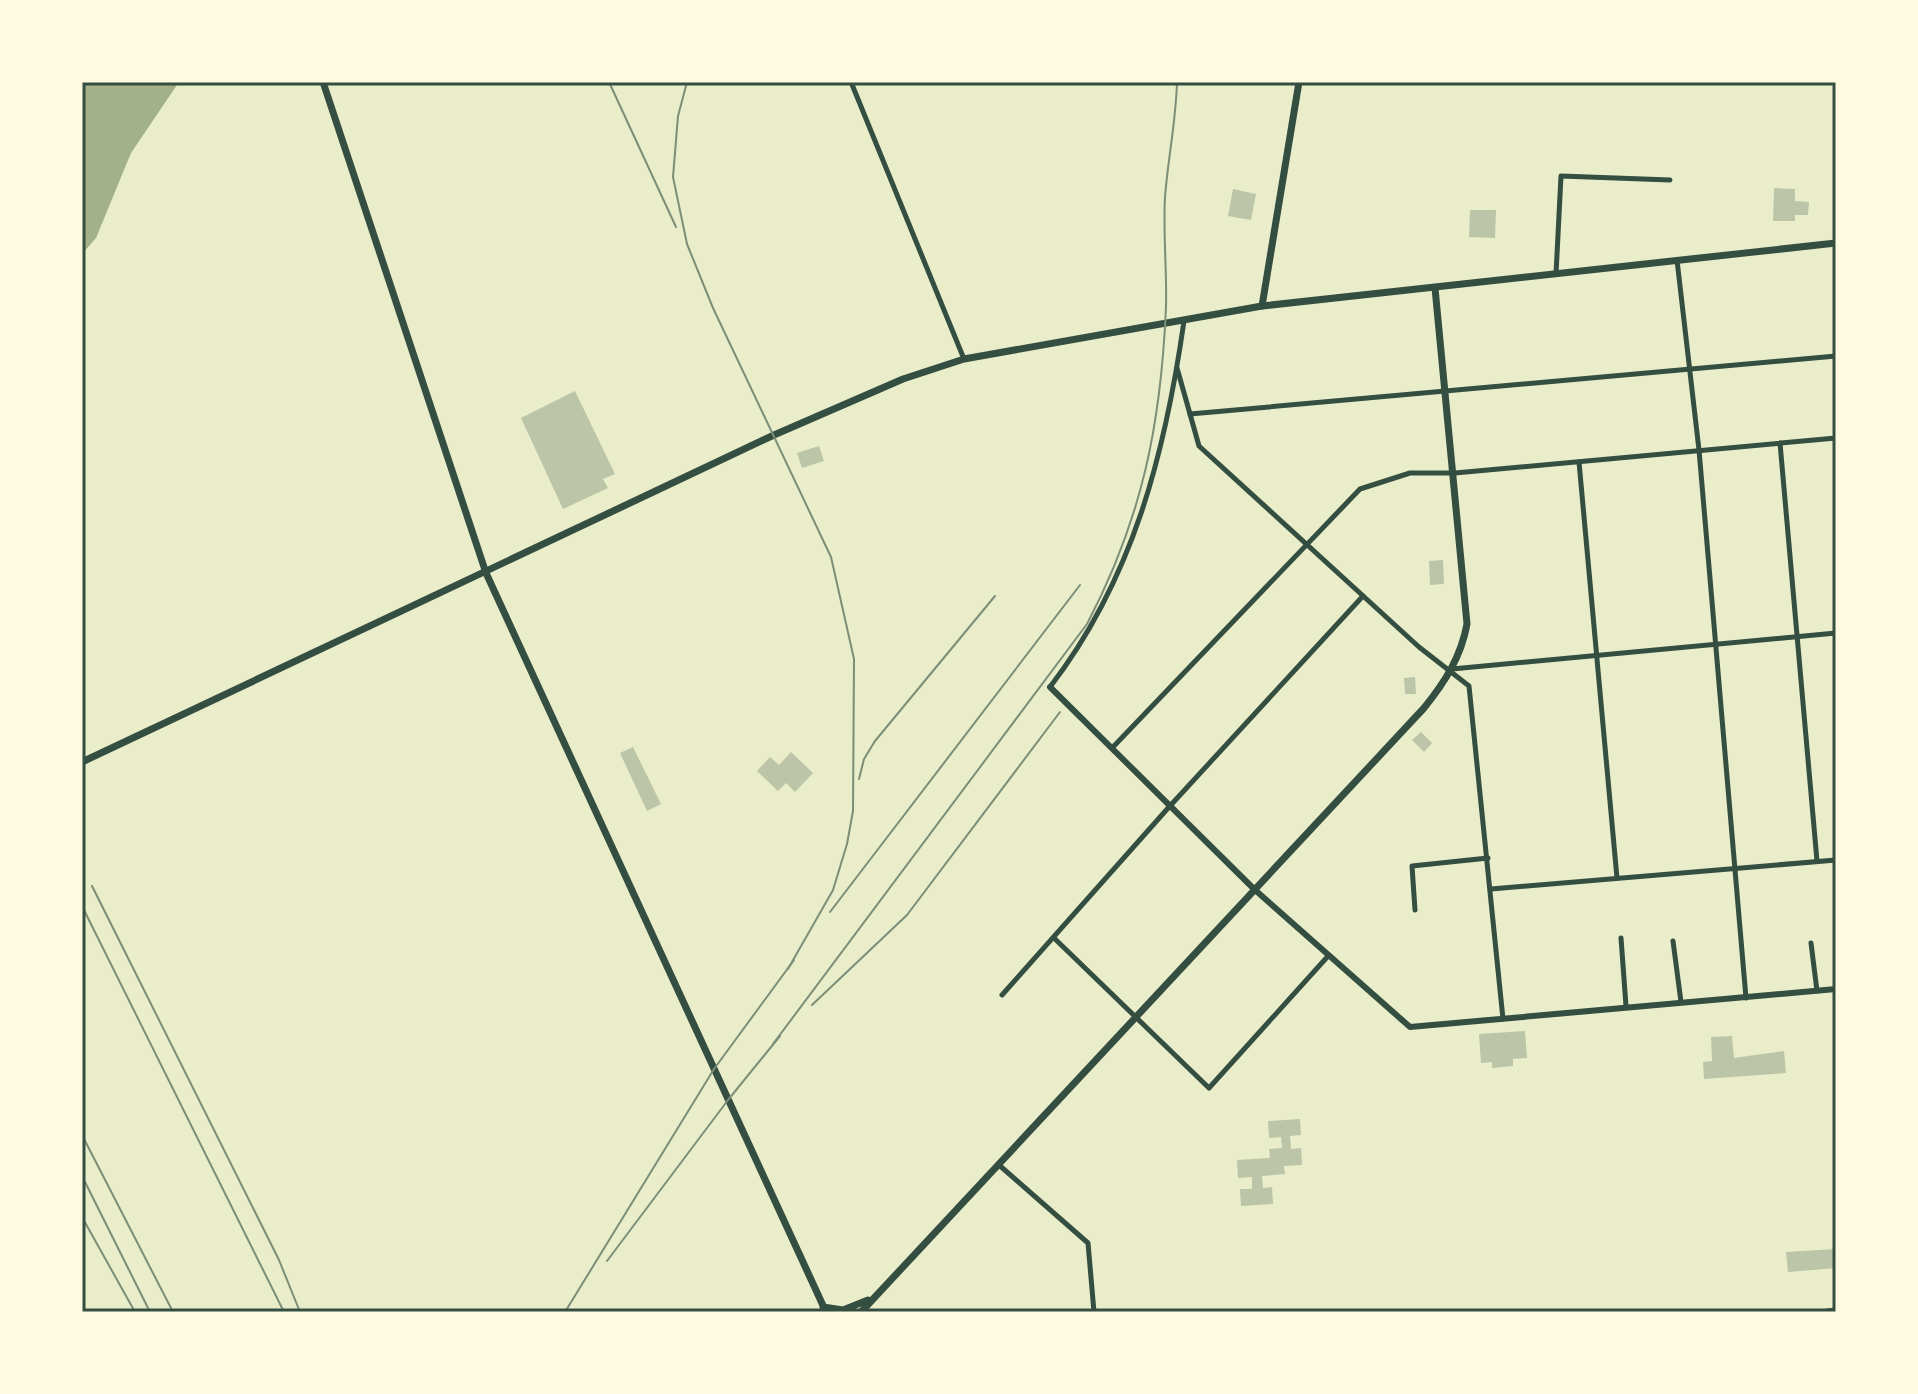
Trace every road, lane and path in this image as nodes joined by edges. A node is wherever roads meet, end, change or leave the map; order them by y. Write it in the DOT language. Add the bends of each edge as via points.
graph roads {
  1 [pos="323,82"];
  2 [pos="851,82"];
  3 [pos="1299,82"];
  4 [pos="1670,180"];
  5 [pos="1836,243"];
  6 [pos="1676,259"];
  7 [pos="1556,274"];
  8 [pos="1435,288"];
  9 [pos="1262,306"];
  10 [pos="1184,321"];
  11 [pos="1836,356"];
  12 [pos="964,359"];
  13 [pos="1177,368"];
  14 [pos="1690,370"];
  15 [pos="1446,392"];
  16 [pos="1190,414"];
  17 [pos="1836,438"];
  18 [pos="1780,443"];
  19 [pos="1699,450"];
  20 [pos="1579,462"];
  21 [pos="1455,473"];
  22 [pos="1306,542"];
  23 [pos="486,573"];
  24 [pos="1363,596"];
  25 [pos="1836,633"];
  26 [pos="1796,637"];
  27 [pos="1715,644"];
  28 [pos="1595,657"];
  29 [pos="1452,669"];
  30 [pos="1050,687"];
  31 [pos="1113,747"];
  32 [pos="82,762"];
  33 [pos="1169,807"];
  34 [pos="1488,858"];
  35 [pos="1836,860"];
  36 [pos="1817,861"];
  37 [pos="1736,869"];
  38 [pos="1617,878"];
  39 [pos="1254,889"];
  40 [pos="1491,889"];
  41 [pos="1415,910"];
  42 [pos="1054,938"];
  43 [pos="1621,938"];
  44 [pos="1673,941"];
  45 [pos="1811,943"];
  46 [pos="1329,955"];
  47 [pos="1836,989"];
  48 [pos="1817,991"];
  49 [pos="1002,995"];
  50 [pos="1746,998"];
  51 [pos="1681,1002"];
  52 [pos="1626,1006"];
  53 [pos="1136,1017"];
  54 [pos="1503,1019"];
  55 [pos="999,1165"];
  56 [pos="873,1297"];
  57 [pos="824,1309"];
  58 [pos="1836,1311"];
  59 [pos="861,1312"];
  60 [pos="1094,1312"];
  61 [pos="1827,1312"];
  1 -- 23 [label="main road"];
  2 -- 12 [label="street"];
  3 -- 9 [label="main road"];
  4 -- 7 [label="street" via="1561,176"];
  5 -- 6 [label="main road"];
  6 -- 7 [label="main road"];
  6 -- 14 [label="street"];
  7 -- 8 [label="main road"];
  8 -- 9 [label="main road"];
  8 -- 15 [label="main road"];
  9 -- 10 [label="main road"];
  10 -- 12 [label="main road"];
  10 -- 13 [label="street"];
  11 -- 14 [label="street"];
  12 -- 23 [label="main road" via="903,379 774,435"];
  13 -- 16 [label="street"];
  13 -- 30 [label="street" via="1160,457 1118,577 1093,626"];
  14 -- 15 [label="street"];
  14 -- 19 [label="street"];
  15 -- 16 [label="street"];
  15 -- 21 [label="main road"];
  16 -- 22 [label="street" via="1199,446"];
  17 -- 18 [label="street"];
  18 -- 19 [label="street"];
  18 -- 26 [label="street"];
  19 -- 20 [label="street"];
  19 -- 27 [label="street"];
  20 -- 21 [label="street"];
  20 -- 28 [label="street"];
  21 -- 22 [label="street" via="1410,473 1374,482 1360,489"];
  21 -- 29 [label="main road" via="1467,624"];
  22 -- 24 [label="street"];
  22 -- 31 [label="street"];
  23 -- 32 [label="main road"];
  23 -- 57 [label="main road"];
  24 -- 29 [label="street"];
  24 -- 33 [label="street"];
  25 -- 26 [label="street"];
  26 -- 27 [label="street"];
  26 -- 36 [label="street"];
  27 -- 28 [label="street"];
  27 -- 37 [label="street"];
  28 -- 29 [label="street"];
  28 -- 38 [label="street"];
  29 -- 34 [label="street" via="1469,686"];
  29 -- 39 [label="main road" via="1424,708"];
  30 -- 31 [label="street"];
  31 -- 33 [label="street"];
  33 -- 39 [label="street"];
  33 -- 42 [label="street"];
  34 -- 40 [label="street"];
  34 -- 41 [label="street" via="1412,866"];
  35 -- 36 [label="street"];
  36 -- 37 [label="street"];
  37 -- 38 [label="street"];
  37 -- 50 [label="street"];
  38 -- 40 [label="street"];
  39 -- 46 [label="street"];
  39 -- 53 [label="main road"];
  40 -- 54 [label="street"];
  42 -- 49 [label="street"];
  42 -- 53 [label="street"];
  43 -- 52 [label="street"];
  44 -- 51 [label="street"];
  45 -- 48 [label="street"];
  46 -- 53 [label="street" via="1209,1088"];
  46 -- 54 [label="street" via="1410,1027"];
  47 -- 48 [label="street"];
  48 -- 50 [label="street"];
  50 -- 51 [label="street"];
  51 -- 52 [label="street"];
  52 -- 54 [label="street"];
  53 -- 55 [label="main road"];
  55 -- 56 [label="main road"];
  55 -- 60 [label="street" via="1088,1243"];
  56 -- 57 [label="main road" via="843,1310"];
  56 -- 59 [label="main road"];
  58 -- 61 [label="main road"];
}
